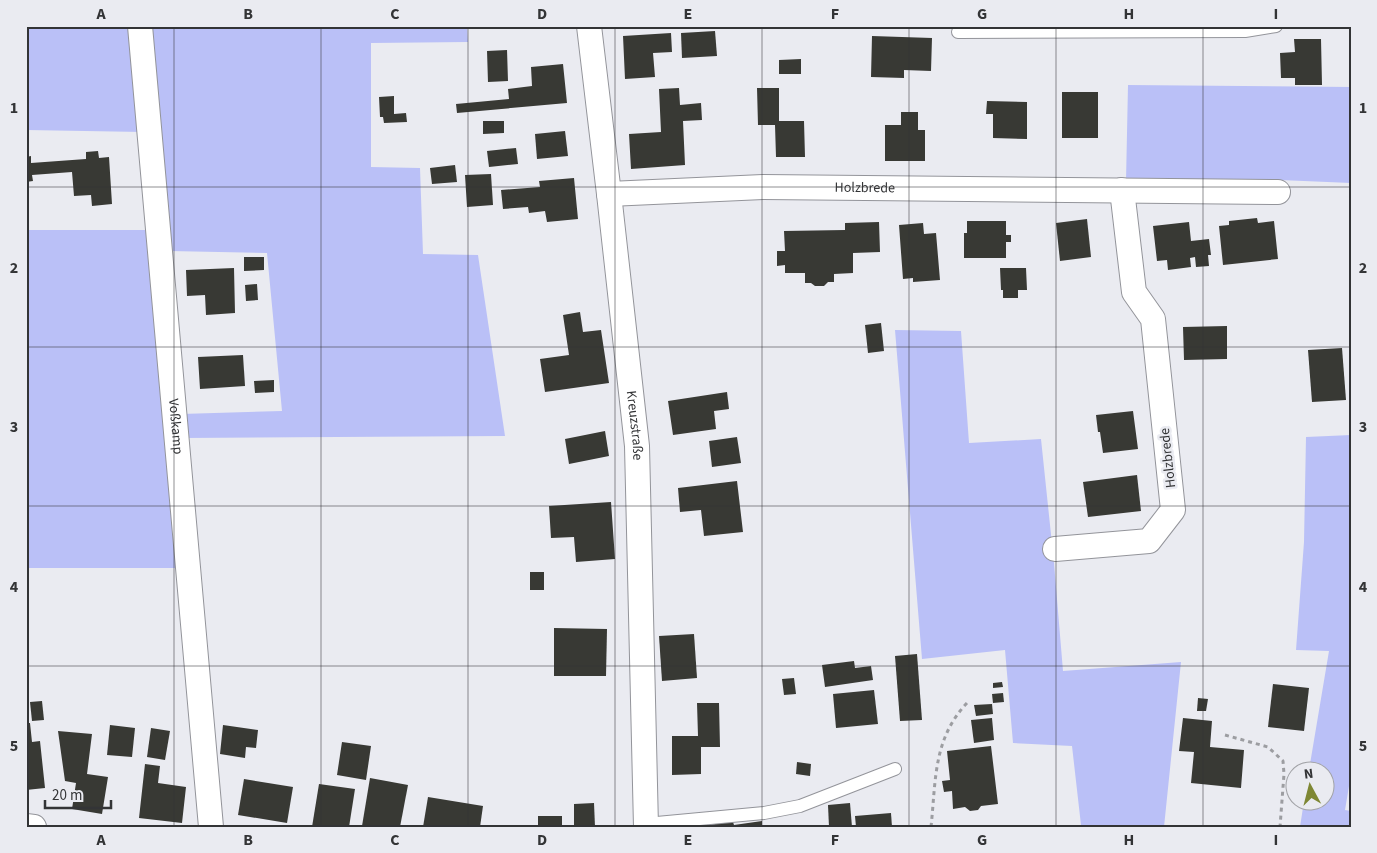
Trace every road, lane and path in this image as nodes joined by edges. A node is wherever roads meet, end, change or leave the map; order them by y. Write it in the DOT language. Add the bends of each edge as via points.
graph roads {
  1 [pos="140,26"];
  2 [pos="589,26"];
  3 [pos="1276,26"];
  4 [pos="958,32"];
  5 [pos="1122,190"];
  6 [pos="1278,192"];
  7 [pos="610,194"];
  8 [pos="1055,549"];
  9 [pos="967,703"];
  10 [pos="1225,736"];
  11 [pos="895,769"];
  12 [pos="26,826"];
  13 [pos="646,826"];
  14 [pos="34,827"];
  15 [pos="211,827"];
  16 [pos="931,827"];
  17 [pos="1280,827"];
  1 -- 15 [label="street, Voßkamp"];
  2 -- 7 [label="street, Kreuzstraße"];
  3 -- 4 [label="lane" via="1245,32"];
  5 -- 6 [label="street, Holzbrede"];
  5 -- 7 [label="street, Holzbrede" via="763,187"];
  5 -- 8 [label="street, Holzbrede" via="1134,292 1153,319 1173,510 1149,541"];
  7 -- 13 [label="street, Kreuzstraße" via="637,446"];
  9 -- 16 [label="path" via="948,728 941,744"];
  10 -- 17 [label="path" via="1268,747 1283,761"];
  11 -- 13 [label="lane" via="800,806"];
  12 -- 14 [label="street"];
}
